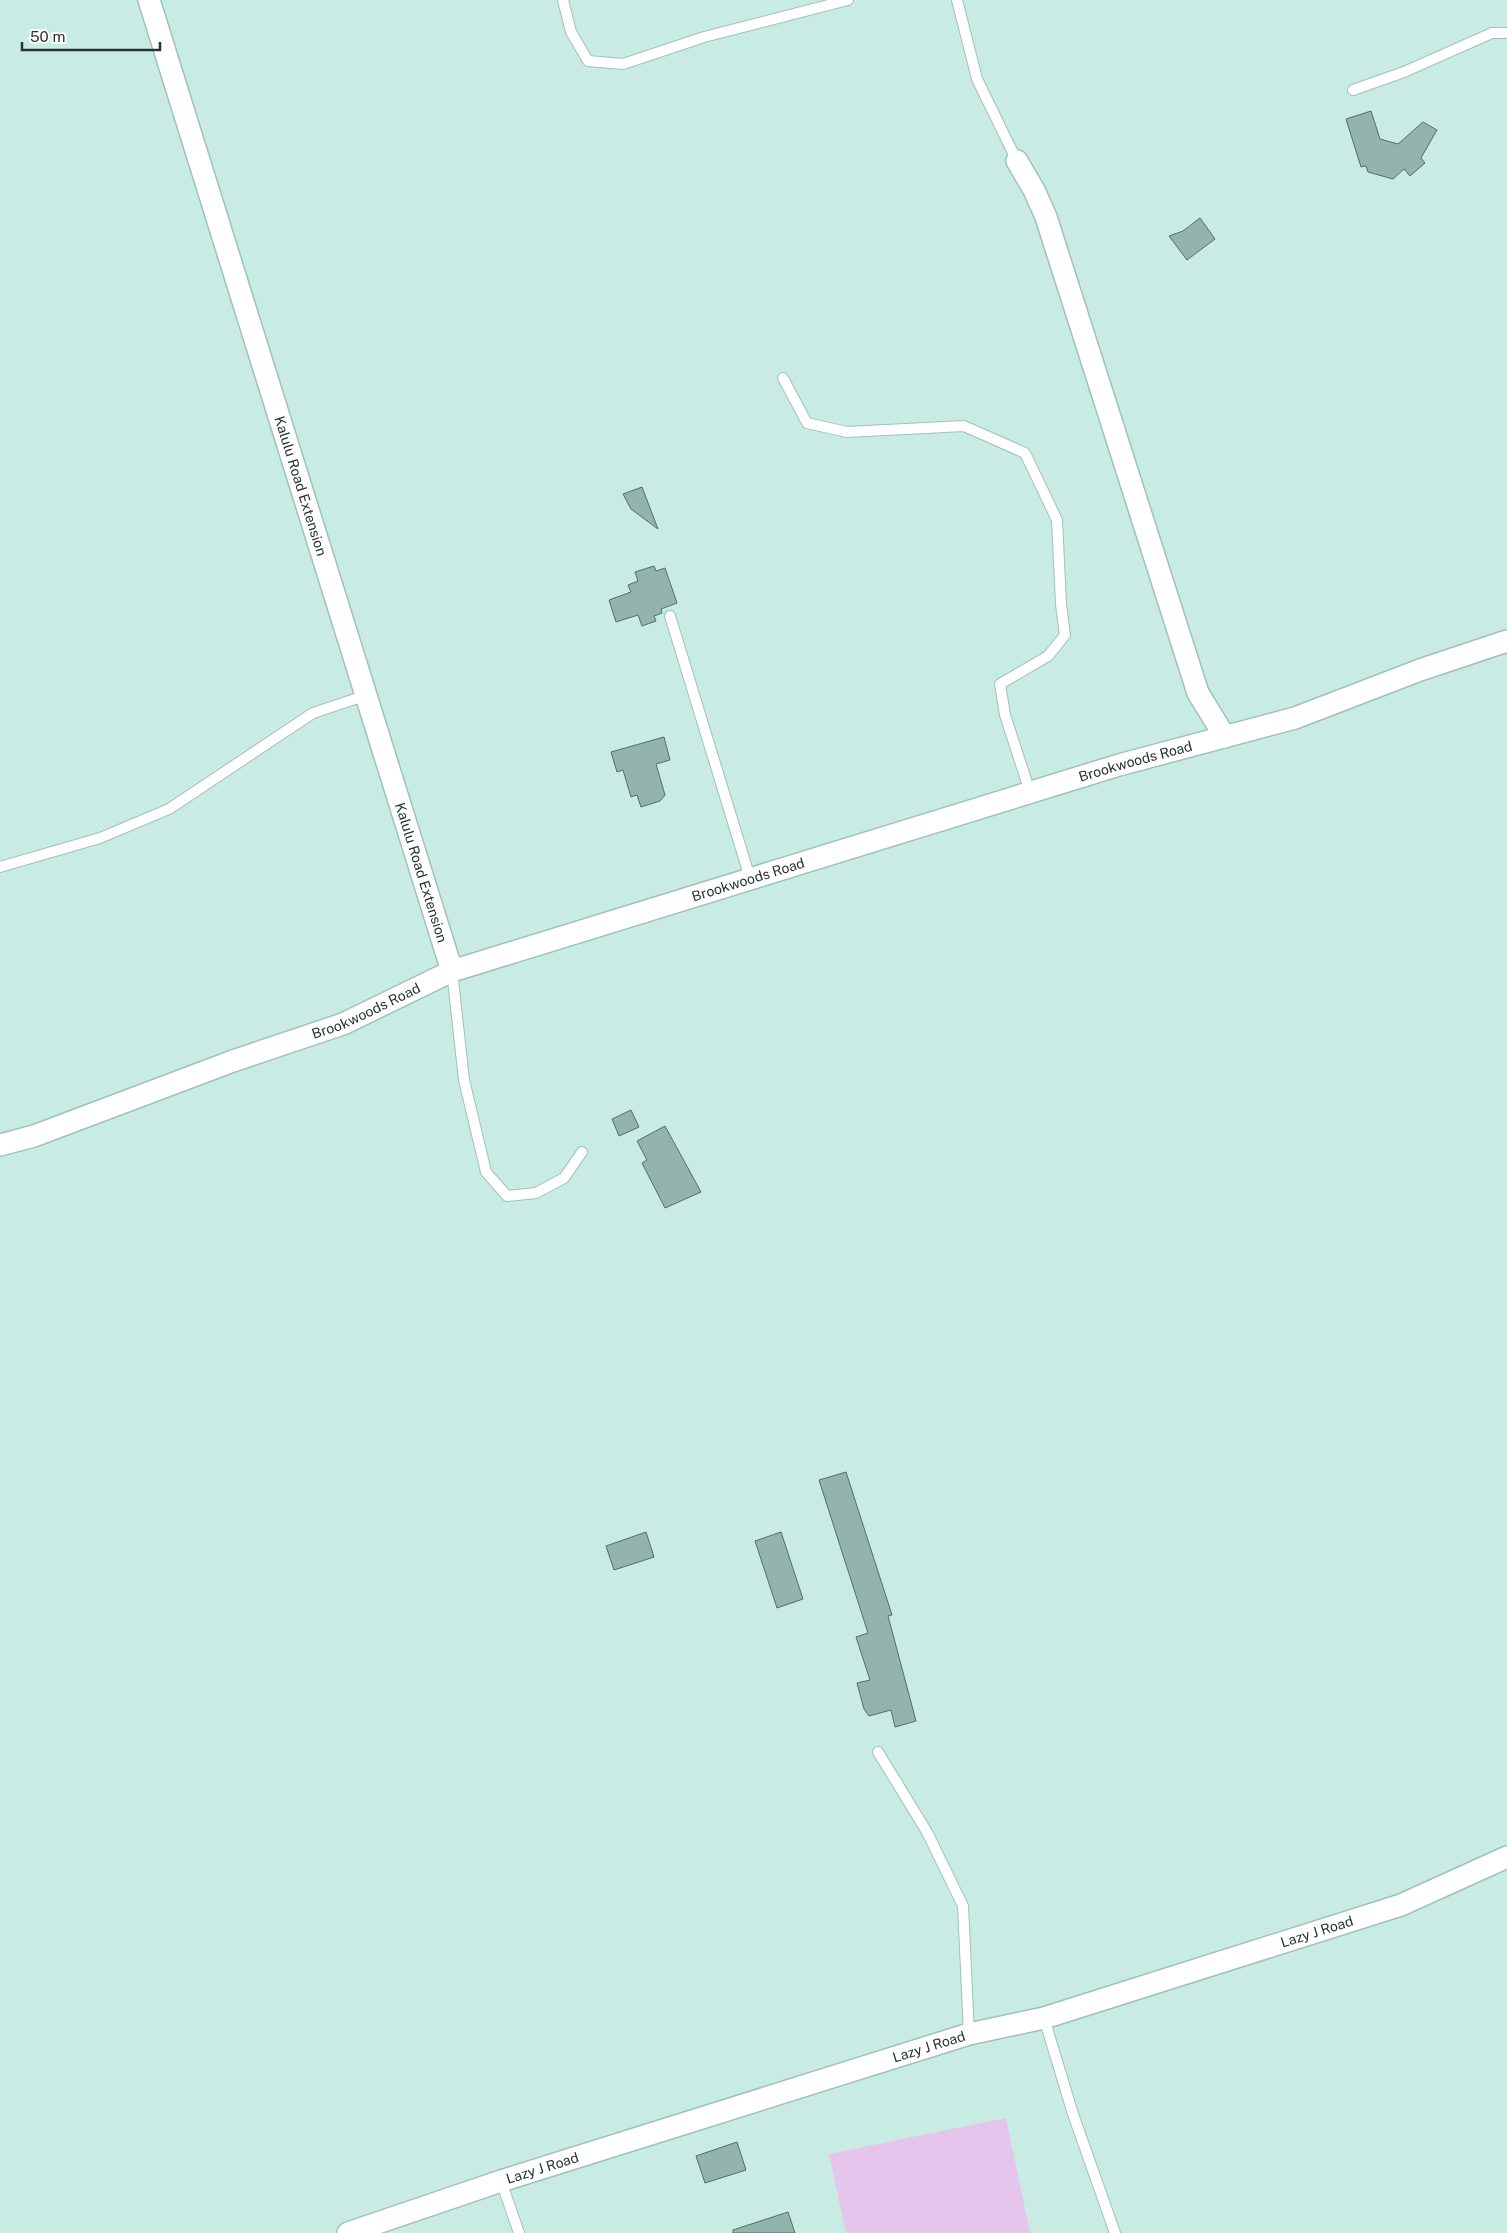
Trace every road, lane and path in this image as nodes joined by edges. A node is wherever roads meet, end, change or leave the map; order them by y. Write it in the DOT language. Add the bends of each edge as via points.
graph roads {
  1 [pos="149,0"];
  2 [pos="562,0"];
  3 [pos="848,0"];
  4 [pos="957,0"];
  5 [pos="1507,33"];
  6 [pos="1352,90"];
  7 [pos="1017,162"];
  8 [pos="783,378"];
  9 [pos="670,616"];
  10 [pos="1507,641"];
  11 [pos="367,696"];
  12 [pos="1225,737"];
  13 [pos="1030,792"];
  14 [pos="0,867"];
  15 [pos="750,878"];
  16 [pos="452,971"];
  17 [pos="0,1145"];
  18 [pos="582,1152"];
  19 [pos="878,1752"];
  20 [pos="1507,1857"];
  21 [pos="1044,2018"];
  22 [pos="969,2034"];
  23 [pos="501,2181"];
  24 [pos="348,2233"];
  25 [pos="519,2233"];
  26 [pos="1115,2233"];
  1 -- 11 [label="street, Kalulu Road Extension"];
  2 -- 3 [label="lane" via="571,32 588,61 623,64 704,37"];
  4 -- 7 [label="lane" via="977,79"];
  5 -- 6 [label="lane" via="1492,33 1404,72"];
  7 -- 12 [label="street" via="1034,190 1048,225 1198,693"];
  8 -- 13 [label="lane" via="807,423 847,432 964,426 1025,453 1057,520 1065,635 1048,656 1000,684 1005,715"];
  9 -- 15 [label="lane"];
  10 -- 12 [label="street, Brookwoods Road" via="1295,718"];
  11 -- 14 [label="lane" via="313,713 169,809 100,838"];
  11 -- 16 [label="street, Kalulu Road Extension"];
  12 -- 13 [label="street, Brookwoods Road"];
  13 -- 15 [label="street, Brookwoods Road"];
  15 -- 16 [label="street, Brookwoods Road"];
  16 -- 17 [label="street, Brookwoods Road" via="343,1024 233,1060 34,1136"];
  16 -- 18 [label="lane" via="464,1080 486,1172 507,1196 536,1193 564,1178"];
  19 -- 22 [label="lane" via="926,1832 963,1906"];
  20 -- 21 [label="street, Lazy J Road" via="1401,1905"];
  21 -- 22 [label="street, Lazy J Road"];
  21 -- 26 [label="lane" via="1073,2114"];
  22 -- 23 [label="street, Lazy J Road"];
  23 -- 24 [label="street, Lazy J Road"];
  23 -- 25 [label="lane"];
}
